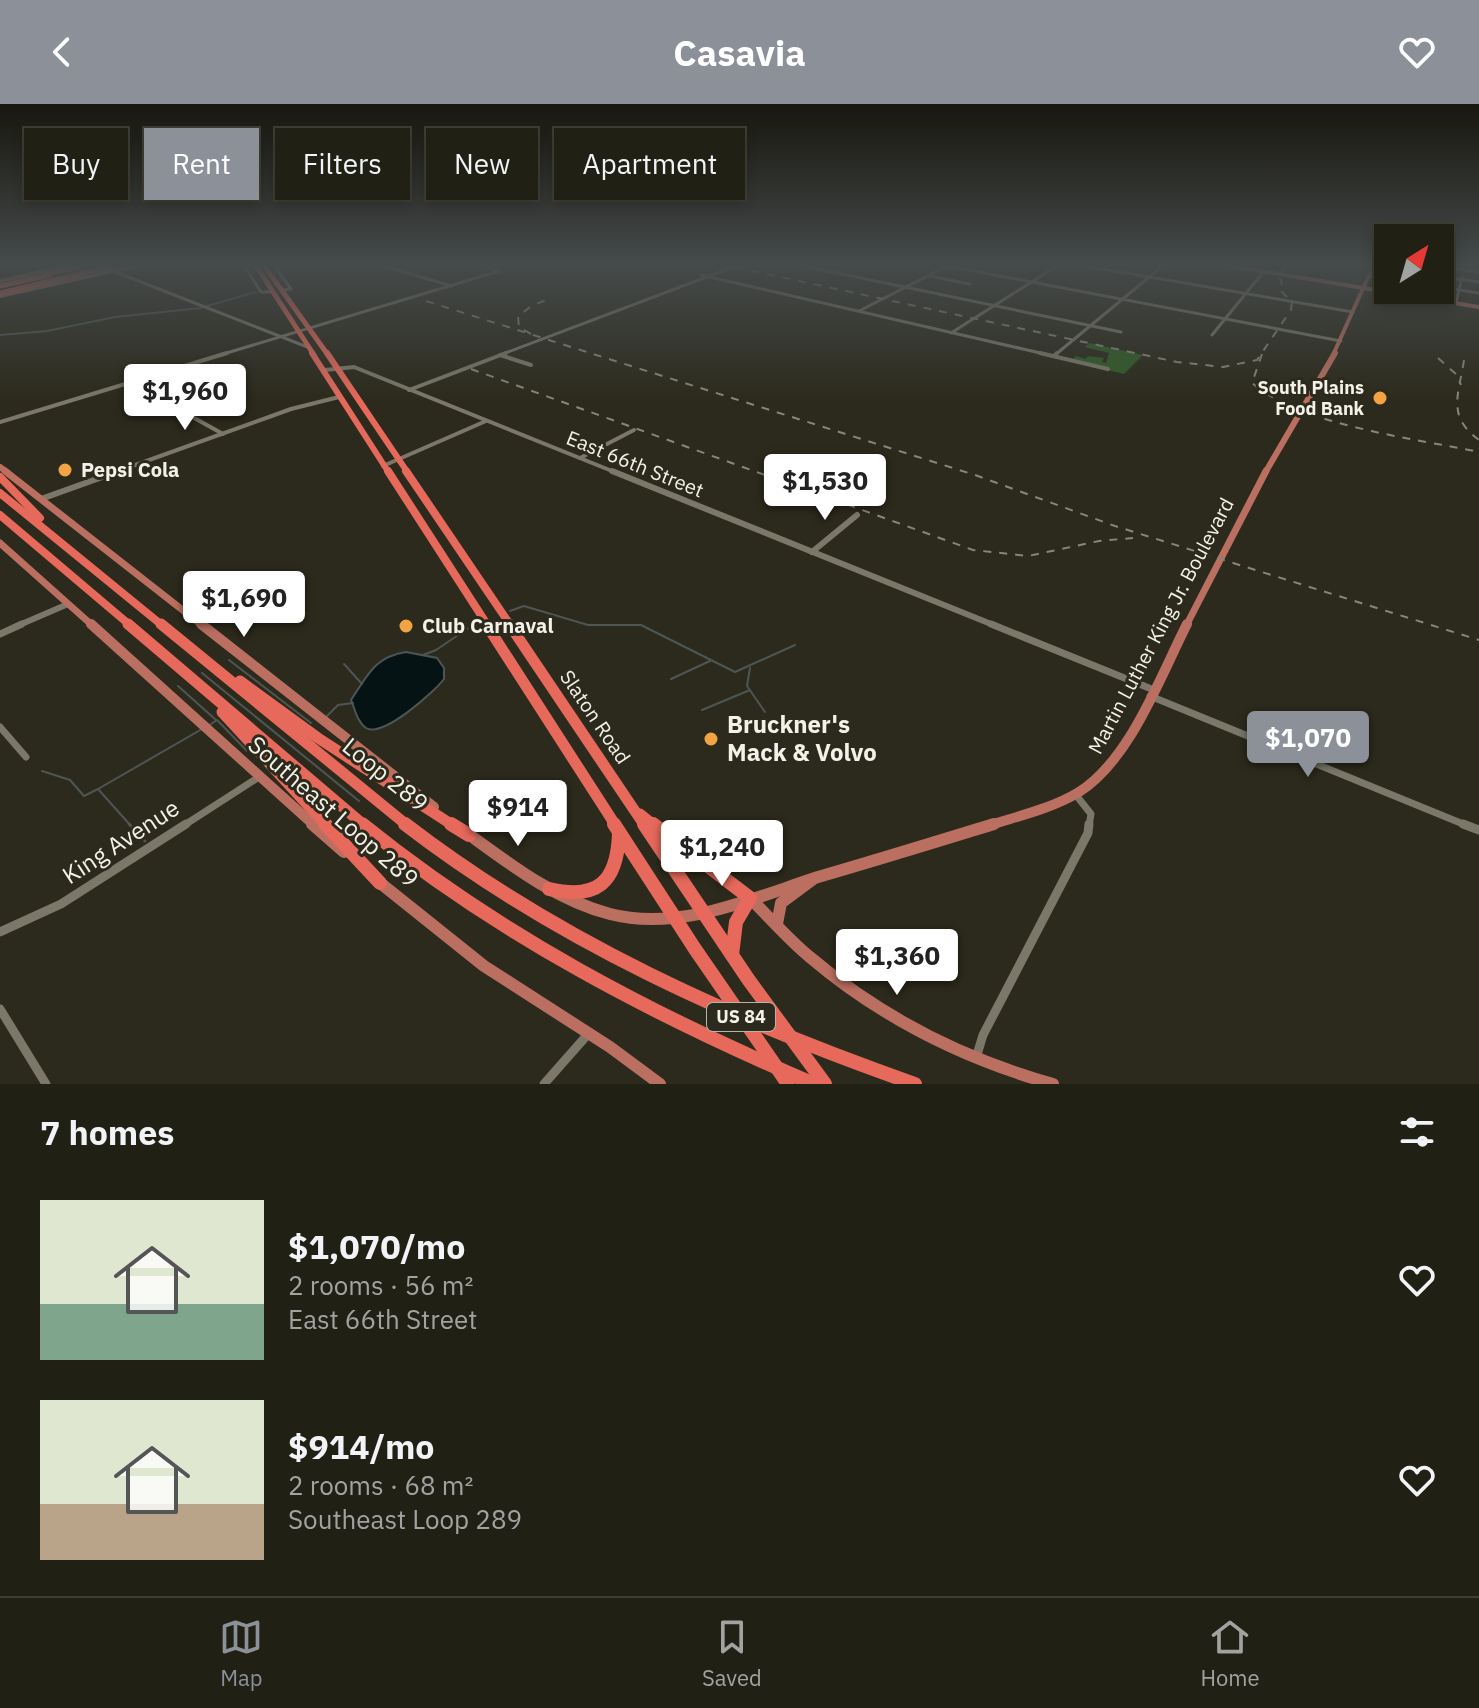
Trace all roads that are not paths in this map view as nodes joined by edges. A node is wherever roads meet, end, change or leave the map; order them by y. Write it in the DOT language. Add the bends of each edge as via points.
graph roads {
  1 [pos="214,310"];
  2 [pos="290,310"];
  3 [pos="372,310"];
  4 [pos="617,310"];
  5 [pos="852,310"];
  6 [pos="987,310"];
  7 [pos="1016,310"];
  8 [pos="1110,310"];
  9 [pos="1177,310"];
  10 [pos="1232,310"];
  11 [pos="1340,310"];
  12 [pos="858,311"];
  13 [pos="1353,312"];
  14 [pos="1224,319"];
  15 [pos="1091,326"];
  16 [pos="304,330"];
  17 [pos="1121,332"];
  18 [pos="951,333"];
  19 [pos="1212,335"];
  20 [pos="281,337"];
  21 [pos="1341,341"];
  22 [pos="310,348"];
  23 [pos="500,355"];
  24 [pos="1054,356"];
  25 [pos="531,365"];
  26 [pos="337,368"];
  27 [pos="1108,369"];
  28 [pos="325,370"];
  29 [pos="409,390"];
  30 [pos="339,397"];
  31 [pos="171,405"];
  32 [pos="365,409"];
  33 [pos="349,412"];
  34 [pos="486,421"];
  35 [pos="0,422"];
  36 [pos="634,430"];
  37 [pos="223,434"];
  38 [pos="579,459"];
  39 [pos="398,460"];
  40 [pos="383,466"];
  41 [pos="0,467"];
  42 [pos="0,477"];
  43 [pos="0,493"];
  44 [pos="41,499"];
  45 [pos="0,515"];
  46 [pos="857,515"];
  47 [pos="0,524"];
  48 [pos="0,543"];
  49 [pos="33,543"];
  50 [pos="67,546"];
  51 [pos="812,552"];
  52 [pos="68,604"];
  53 [pos="0,634"];
  54 [pos="187,645"];
  55 [pos="167,656"];
  56 [pos="1152,693"];
  57 [pos="0,727"];
  58 [pos="585,738"];
  59 [pos="566,746"];
  60 [pos="26,757"];
  61 [pos="259,777"];
  62 [pos="1076,795"];
  63 [pos="633,810"];
  64 [pos="619,830"];
  65 [pos="1479,830"];
  66 [pos="469,835"];
  67 [pos="818,875"];
  68 [pos="380,883"];
  69 [pos="549,889"];
  70 [pos="750,898"];
  71 [pos="704,911"];
  72 [pos="675,918"];
  73 [pos="777,925"];
  74 [pos="0,932"];
  75 [pos="732,955"];
  76 [pos="0,1009"];
  77 [pos="589,1033"];
  78 [pos="976,1058"];
  79 [pos="46,1084"];
  80 [pos="544,1084"];
  81 [pos="660,1084"];
  82 [pos="788,1084"];
  83 [pos="814,1084"];
  84 [pos="825,1084"];
  85 [pos="915,1084"];
  86 [pos="1053,1084"];
  1 -- 20 [label="street"];
  2 -- 16 [label="highway, Slaton Road / US 84"];
  3 -- 16 [label="street"];
  4 -- 23 [label="street"];
  5 -- 12 [label="street"];
  6 -- 18 [label="street"];
  7 -- 15 [label="street"];
  8 -- 15 [label="street"];
  9 -- 14 [label="street"];
  10 -- 14 [label="street"];
  11 -- 13 [label="street"];
  12 -- 18 [label="street"];
  13 -- 21 [label="main road, Martin Luther King Jr. Boulevard"];
  14 -- 19 [label="street"];
  14 -- 21 [label="street"];
  15 -- 17 [label="street"];
  15 -- 24 [label="street"];
  16 -- 20 [label="street"];
  16 -- 22 [label="highway, Slaton Road / US 84"];
  16 -- 26 [label="highway, Slaton Road / US 84"];
  18 -- 24 [label="street"];
  20 -- 22 [label="street"];
  20 -- 35 [label="street"];
  21 -- 56 [label="main road, Martin Luther King Jr. Boulevard" via="1286,433"];
  22 -- 28 [label="highway, Slaton Road / US 84"];
  23 -- 25 [label="street"];
  23 -- 29 [label="street"];
  24 -- 27 [label="street"];
  26 -- 28 [label="street, East 66th Street"];
  26 -- 29 [label="street, East 66th Street" via="354,367"];
  26 -- 32 [label="highway, Slaton Road / US 84"];
  28 -- 30 [label="highway, Slaton Road / US 84"];
  29 -- 34 [label="street, East 66th Street"];
  30 -- 33 [label="highway, Slaton Road / US 84"];
  30 -- 37 [label="street"];
  31 -- 37 [label="street"];
  32 -- 33 [label="highway"];
  32 -- 39 [label="highway, Slaton Road / US 84"];
  33 -- 40 [label="highway, Slaton Road / US 84"];
  34 -- 38 [label="street, East 66th Street"];
  34 -- 39 [label="street"];
  36 -- 38 [label="street"];
  37 -- 44 [label="street"];
  38 -- 51 [label="street, East 66th Street"];
  39 -- 40 [label="street"];
  39 -- 58 [label="highway, Slaton Road / US 84"];
  40 -- 59 [label="highway, Slaton Road / US 84"];
  41 -- 44 [label="main road"];
  42 -- 50 [label="highway"];
  43 -- 50 [label="highway, Loop 289"];
  44 -- 66 [label="main road"];
  45 -- 49 [label="highway"];
  46 -- 51 [label="street"];
  47 -- 49 [label="highway"];
  48 -- 52 [label="main road, Southeast Loop 289"];
  49 -- 55 [label="highway"];
  50 -- 54 [label="highway, Loop 289"];
  51 -- 56 [label="street, East 66th Street"];
  52 -- 53 [label="street"];
  52 -- 61 [label="main road, Southeast Loop 289"];
  54 -- 66 [label="highway"];
  54 -- 85 [label="highway, Loop 289" via="472,873 697,999"];
  55 -- 68 [label="highway"];
  55 -- 83 [label="highway" via="365,826 459,898 549,955 711,1040"];
  56 -- 62 [label="main road, Martin Luther King Jr. Boulevard" via="1115,761"];
  56 -- 65 [label="street, East 66th Street"];
  57 -- 60 [label="street"];
  58 -- 59 [label="highway"];
  58 -- 63 [label="highway, Slaton Road / US 84"];
  59 -- 64 [label="highway, Slaton Road / US 84"];
  61 -- 68 [label="main road, Southeast Loop 289"];
  61 -- 74 [label="street, King Avenue" via="61,904"];
  62 -- 67 [label="main road, Martin Luther King Jr. Boulevard"];
  62 -- 78 [label="street" via="1091,814 1088,833"];
  63 -- 70 [label="highway"];
  63 -- 71 [label="highway, Slaton Road / US 84"];
  64 -- 69 [label="highway" via="618,861 604,884 578,893"];
  64 -- 72 [label="highway, Slaton Road / US 84"];
  66 -- 69 [label="main road"];
  67 -- 70 [label="main road, Martin Luther King Jr. Boulevard"];
  67 -- 73 [label="main road" via="779,904"];
  68 -- 77 [label="main road, Southeast Loop 289" via="483,966"];
  69 -- 72 [label="main road" via="610,914"];
  70 -- 71 [label="main road, Martin Luther King Jr. Boulevard"];
  70 -- 73 [label="main road"];
  70 -- 75 [label="highway" via="736,922"];
  71 -- 72 [label="main road, Martin Luther King Jr. Boulevard"];
  71 -- 75 [label="highway, Slaton Road / US 84"];
  72 -- 82 [label="highway, Slaton Road / US 84"];
  73 -- 78 [label="main road" via="809,957 869,1002"];
  75 -- 84 [label="highway, Slaton Road / US 84"];
  76 -- 79 [label="street"];
  77 -- 80 [label="street"];
  77 -- 81 [label="main road, Southeast Loop 289"];
  78 -- 86 [label="main road"];
}
